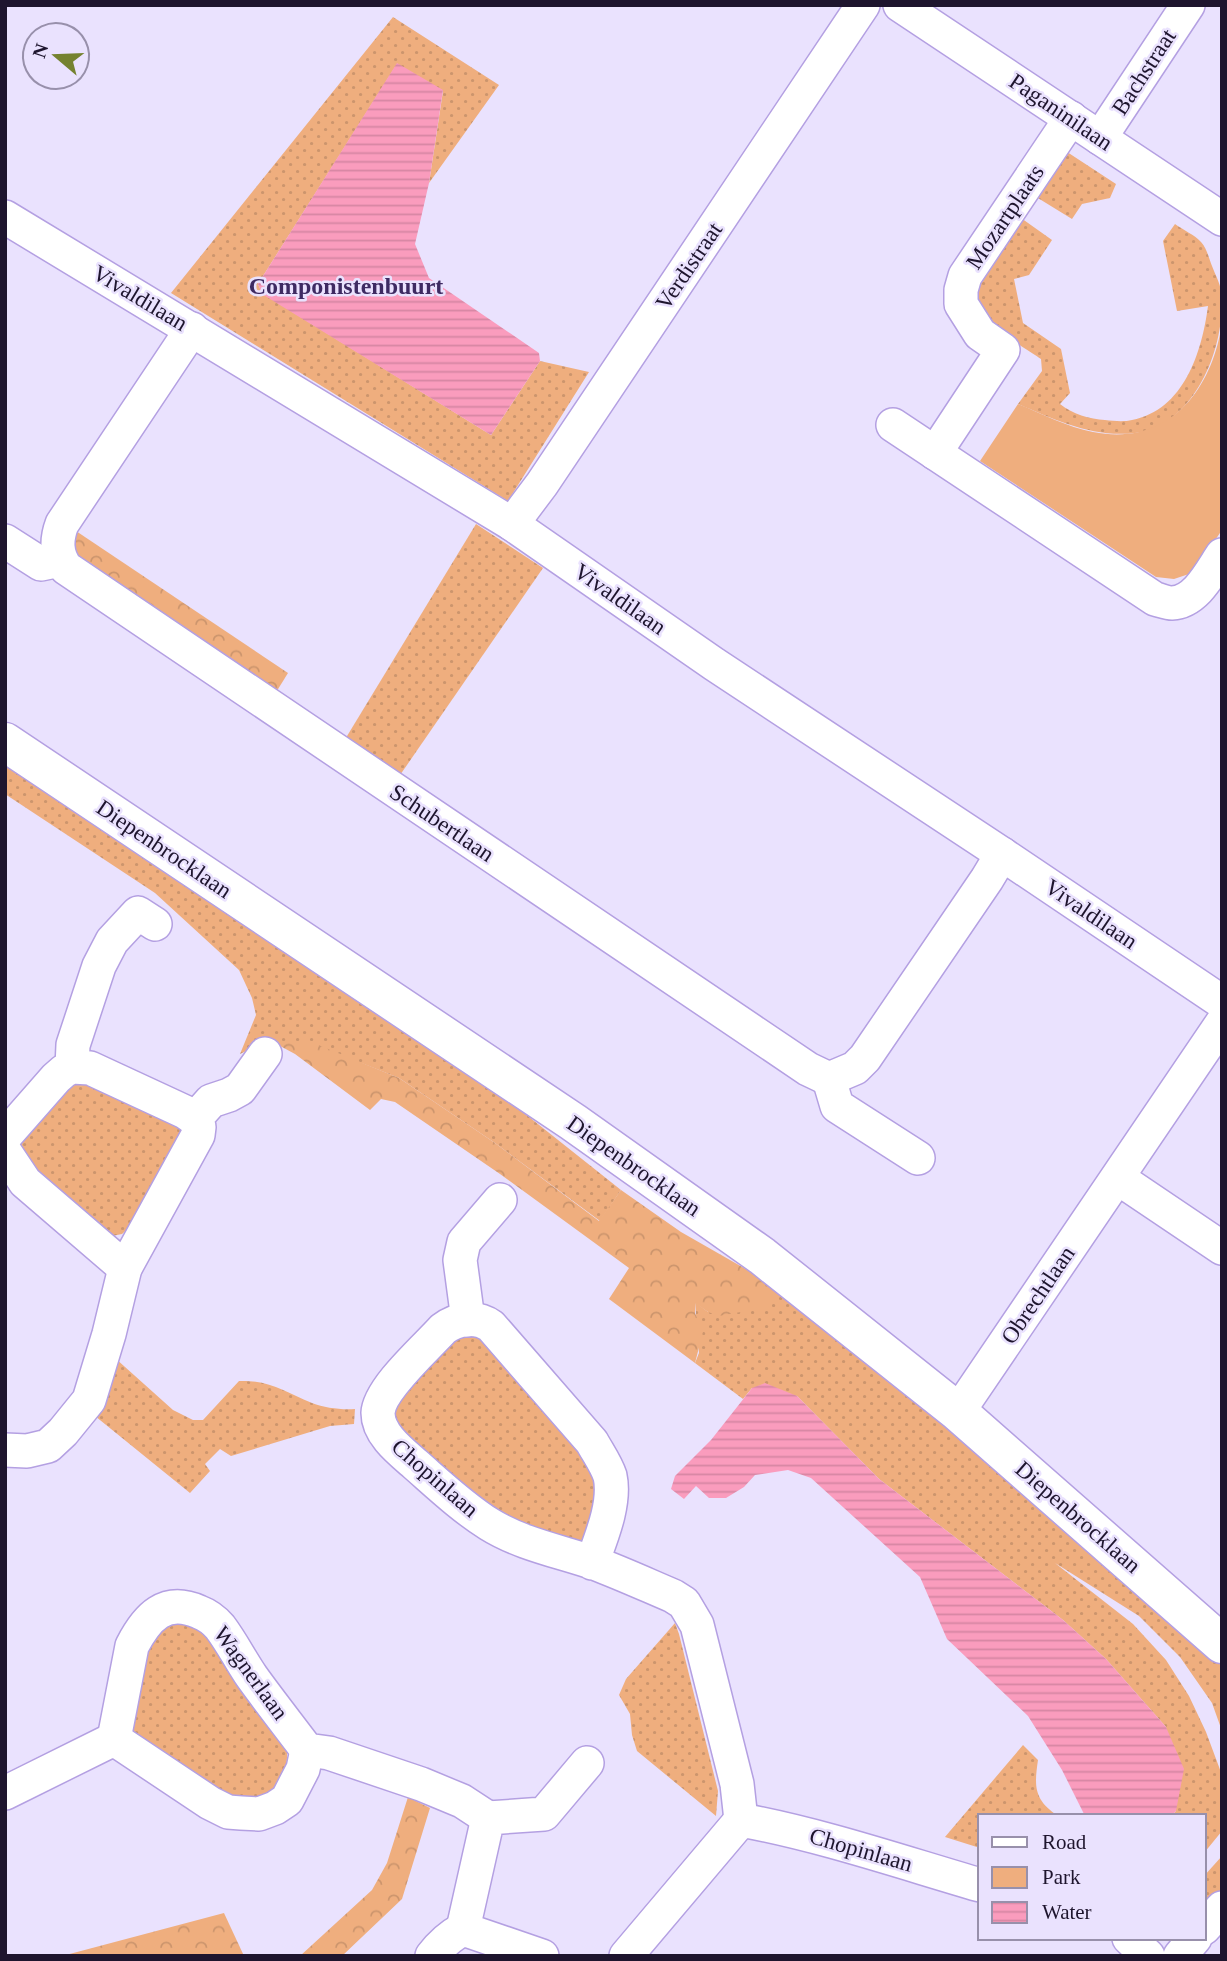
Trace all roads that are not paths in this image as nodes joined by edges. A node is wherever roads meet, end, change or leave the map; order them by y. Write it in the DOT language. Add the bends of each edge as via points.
graph roads {
  1 [pos="863,5"];
  2 [pos="900,5"];
  3 [pos="1188,5"];
  4 [pos="1070,118"];
  5 [pos="1100,138"];
  6 [pos="5,217"];
  7 [pos="1222,219"];
  8 [pos="192,329"];
  9 [pos="893,425"];
  10 [pos="935,453"];
  11 [pos="512,524"];
  12 [pos="5,541"];
  13 [pos="1222,555"];
  14 [pos="60,560"];
  15 [pos="5,742"];
  16 [pos="1002,854"];
  17 [pos="155,924"];
  18 [pos="1222,1002"];
  19 [pos="1222,1023"];
  20 [pos="265,1055"];
  21 [pos="72,1067"];
  22 [pos="829,1079"];
  23 [pos="195,1119"];
  24 [pos="5,1136"];
  25 [pos="5,1152"];
  26 [pos="918,1158"];
  27 [pos="1118,1178"];
  28 [pos="499,1200"];
  29 [pos="1222,1248"];
  30 [pos="125,1268"];
  31 [pos="468,1320"];
  32 [pos="958,1412"];
  33 [pos="5,1450"];
  34 [pos="592,1563"];
  35 [pos="1222,1644"];
  36 [pos="114,1740"];
  37 [pos="307,1750"];
  38 [pos="587,1762"];
  39 [pos="5,1793"];
  40 [pos="488,1818"];
  41 [pos="741,1820"];
  42 [pos="978,1884"];
  43 [pos="1222,1908"];
  44 [pos="1206,1926"];
  45 [pos="463,1929"];
  46 [pos="1131,1940"];
  47 [pos="1193,1940"];
  48 [pos="432,1956"];
  49 [pos="542,1956"];
  50 [pos="626,1956"];
  51 [pos="1148,1956"];
  52 [pos="1180,1956"];
  1 -- 11 [label="street, Verdistraat"];
  2 -- 4 [label="street, Paganinilaan"];
  3 -- 5 [label="street, Bachstraat"];
  4 -- 5 [label="street, Paganinilaan"];
  4 -- 10 [label="street, Mozartplaats" via="965,276 961,304 980,334 1003,350"];
  5 -- 7 [label="street, Paganinilaan"];
  6 -- 8 [label="street, Vivaldilaan"];
  8 -- 11 [label="street, Vivaldilaan"];
  8 -- 14 [label="street" via="67,514 58,534"];
  9 -- 10 [label="street"];
  10 -- 13 [label="street" via="1155,598 1172,603 1187,598"];
  11 -- 16 [label="street, Vivaldilaan"];
  12 -- 14 [label="street" via="41,564"];
  14 -- 22 [label="street, Schubertlaan" via="402,796 789,1057"];
  15 -- 32 [label="street, Diepenbrocklaan" via="603,1143 762,1256"];
  16 -- 18 [label="street, Vivaldilaan"];
  16 -- 22 [label="street" via="865,1058 855,1068"];
  17 -- 21 [label="street" via="138,914 112,941 73,1045"];
  19 -- 27 [label="street, Obrechtlaan"];
  20 -- 23 [label="street" via="240,1089 211,1101"];
  21 -- 23 [label="street" via="90,1068"];
  21 -- 24 [label="street" via="56,1078"];
  22 -- 26 [label="street" via="837,1106"];
  23 -- 30 [label="street" via="198,1135"];
  25 -- 30 [label="street" via="24,1182"];
  27 -- 29 [label="street"];
  27 -- 32 [label="street, Obrechtlaan"];
  28 -- 31 [label="street" via="464,1242 460,1260"];
  30 -- 33 [label="street" via="89,1399 48,1446"];
  31 -- 34 [label="street" via="491,1326 592,1442 604,1463 610,1478 607,1521"];
  31 -- 34 [label="street, Chopinlaan" via="443,1329 390,1385 380,1405 380,1423 394,1445 491,1525"];
  32 -- 35 [label="street, Diepenbrocklaan"];
  34 -- 41 [label="street, Chopinlaan" via="673,1596 692,1614 737,1784"];
  36 -- 37 [label="street" via="210,1803 228,1812 259,1814 287,1800"];
  36 -- 37 [label="street, Wagnerlaan" via="132,1646 155,1614 180,1606 207,1615 219,1625"];
  36 -- 39 [label="street"];
  37 -- 40 [label="street" via="421,1784"];
  38 -- 40 [label="street" via="544,1814"];
  40 -- 45 [label="street"];
  41 -- 42 [label="street, Chopinlaan"];
  41 -- 50 [label="street"];
  43 -- 44 [label="street"];
  45 -- 48 [label="street" via="440,1944"];
  45 -- 49 [label="street"];
  46 -- 51 [label="street"];
  47 -- 52 [label="street"];
}
